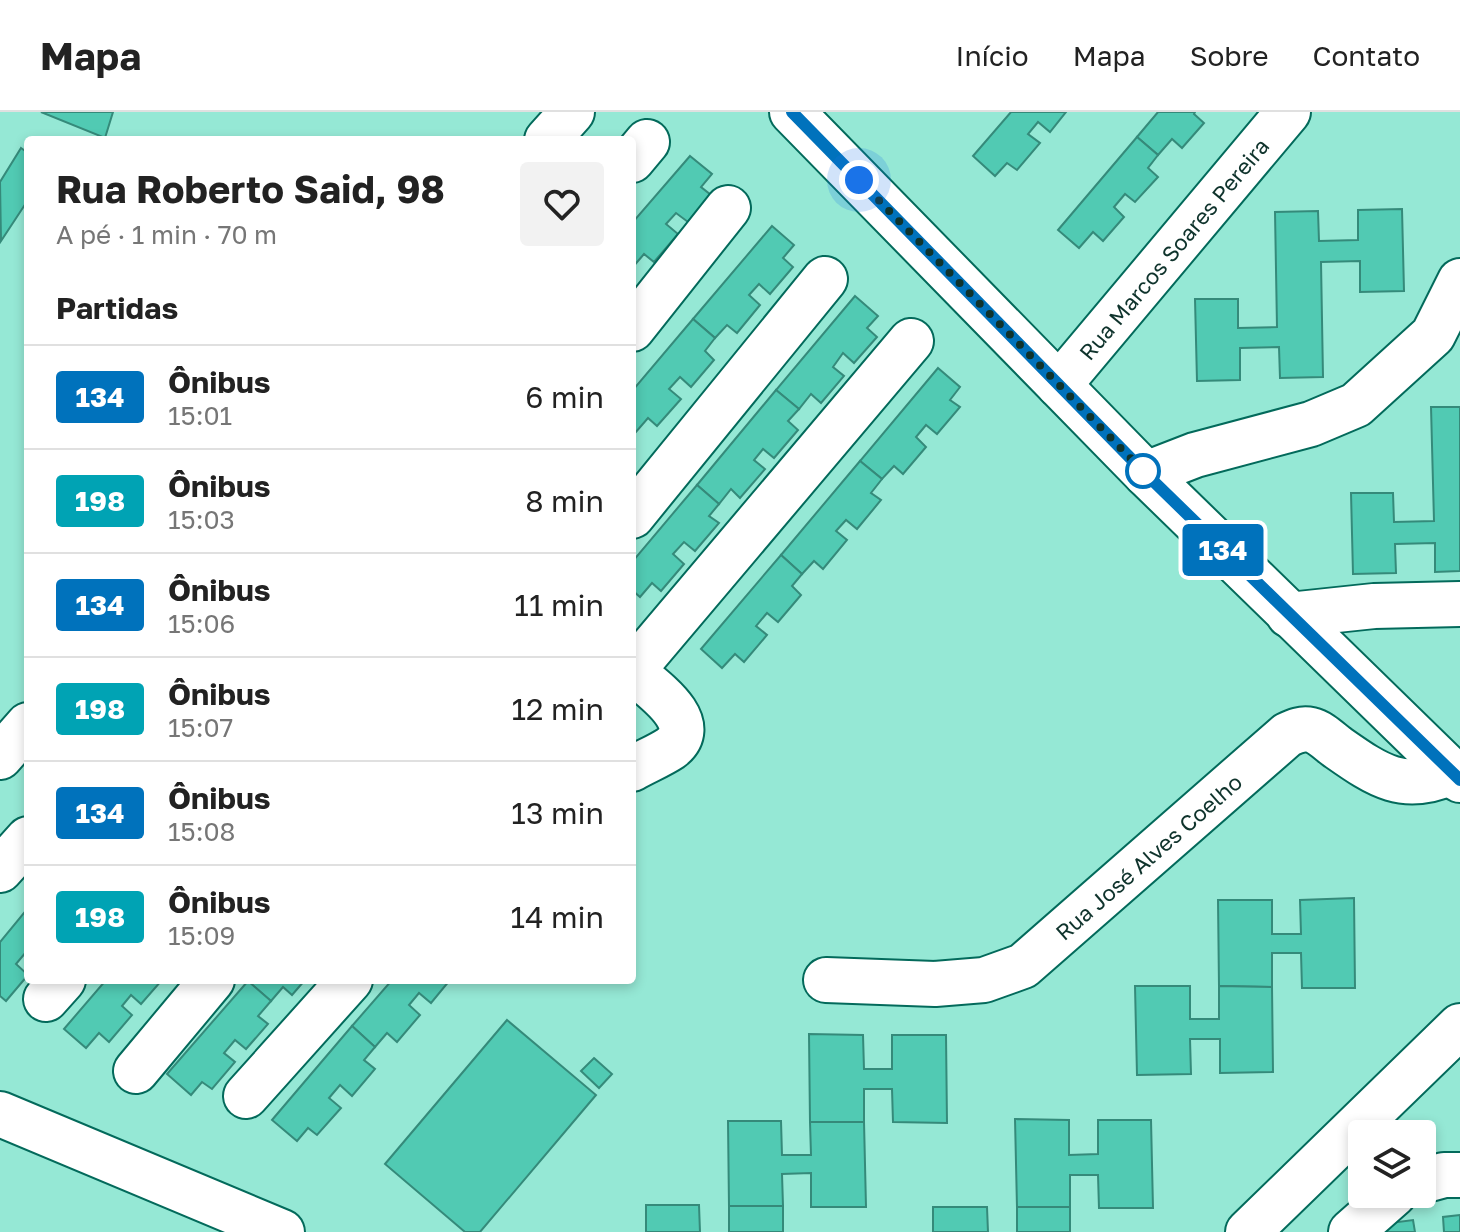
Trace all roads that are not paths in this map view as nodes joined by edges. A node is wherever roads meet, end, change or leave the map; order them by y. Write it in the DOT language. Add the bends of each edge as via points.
graph roads {
  1 [pos="572,112"];
  2 [pos="792,112"];
  3 [pos="1288,112"];
  4 [pos="551,136"];
  5 [pos="728,208"];
  6 [pos="825,279"];
  7 [pos="1460,281"];
  8 [pos="636,324"];
  9 [pos="911,341"];
  10 [pos="1059,385"];
  11 [pos="1146,474"];
  12 [pos="636,511"];
  13 [pos="1460,604"];
  14 [pos="1289,615"];
  15 [pos="636,666"];
  16 [pos="636,675"];
  17 [pos="24,730"];
  18 [pos="0,757"];
  19 [pos="636,767"];
  20 [pos="1456,776"];
  21 [pos="24,843"];
  22 [pos="0,870"];
  23 [pos="826,980"];
  24 [pos="209,984"];
  25 [pos="346,984"];
  26 [pos="1460,1026"];
  27 [pos="136,1071"];
  28 [pos="246,1096"];
  29 [pos="0,1114"];
  30 [pos="1460,1175"];
  31 [pos="1436,1177"];
  32 [pos="1378,1208"];
  33 [pos="282,1232"];
  34 [pos="1248,1232"];
  35 [pos="1351,1232"];
  1 -- 4 [label="street"];
  2 -- 10 [label="street"];
  3 -- 10 [label="street, Rua Marcos Soares Pereira"];
  5 -- 8 [label="street"];
  6 -- 12 [label="street"];
  7 -- 11 [label="street" via="1433,335 1356,405 1311,424"];
  9 -- 15 [label="street"];
  10 -- 11 [label="street"];
  11 -- 14 [label="street"];
  13 -- 14 [label="street"];
  14 -- 20 [label="street"];
  16 -- 19 [label="street" via="676,710 680,721 673,746"];
  17 -- 18 [label="street"];
  20 -- 23 [label="street, Rua José Alves Coelho" via="1410,783 1391,779 1314,730 1301,729 1287,735 1023,966 984,980 935,984"];
  21 -- 22 [label="street"];
  24 -- 27 [label="street"];
  25 -- 28 [label="street"];
  26 -- 34 [label="street"];
  29 -- 33 [label="street"];
  30 -- 31 [label="street"];
  32 -- 35 [label="street"];
}
